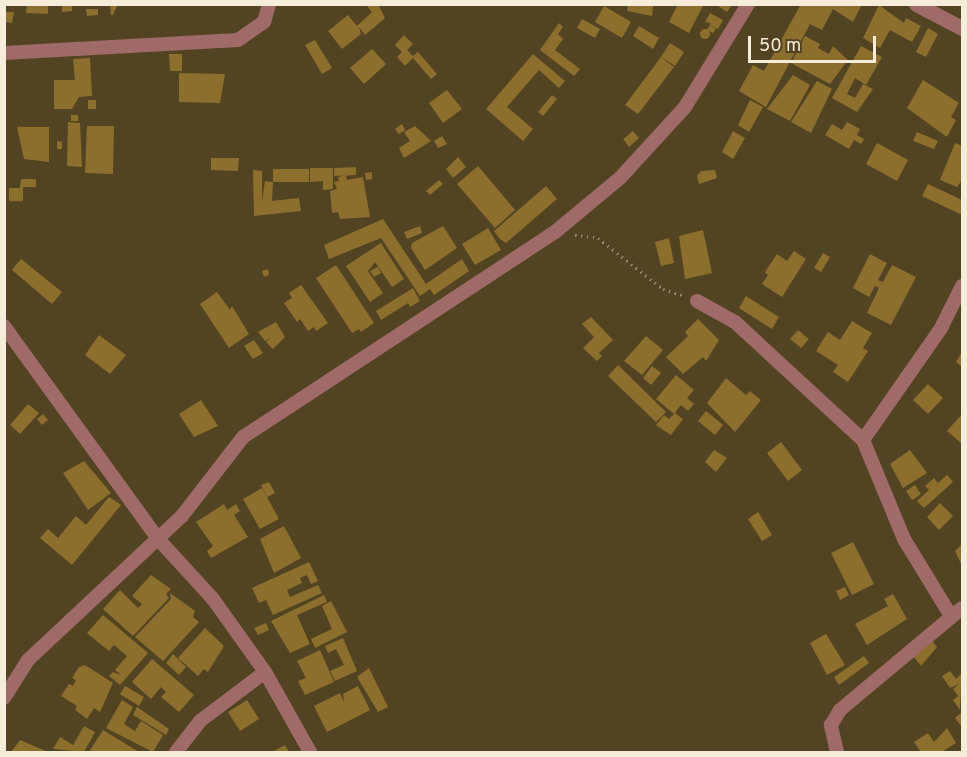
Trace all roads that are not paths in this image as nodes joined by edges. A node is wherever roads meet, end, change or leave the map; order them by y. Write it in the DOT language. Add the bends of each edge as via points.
graph roads {
  1 [pos="269,4"];
  2 [pos="748,4"];
  3 [pos="916,4"];
  4 [pos="963,28"];
  5 [pos="4,53"];
  6 [pos="963,286"];
  7 [pos="697,301"];
  8 [pos="4,326"];
  9 [pos="863,440"];
  10 [pos="159,540"];
  11 [pos="963,608"];
  12 [pos="951,616"];
  13 [pos="265,672"];
  14 [pos="4,698"];
  15 [pos="176,753"];
  16 [pos="310,753"];
  17 [pos="837,753"];
  1 -- 5 [label="street" via="264,22 238,40"];
  2 -- 10 [label="street" via="685,107 620,177 555,232 243,437"];
  3 -- 4 [label="street"];
  6 -- 9 [label="street" via="941,328"];
  7 -- 9 [label="street" via="735,322"];
  8 -- 10 [label="street"];
  9 -- 12 [label="street" via="904,539"];
  10 -- 13 [label="street" via="213,599"];
  10 -- 14 [label="street" via="28,660"];
  11 -- 12 [label="street"];
  12 -- 17 [label="street" via="840,710 830,735"];
  13 -- 15 [label="street" via="200,721"];
  13 -- 16 [label="street"];
}
